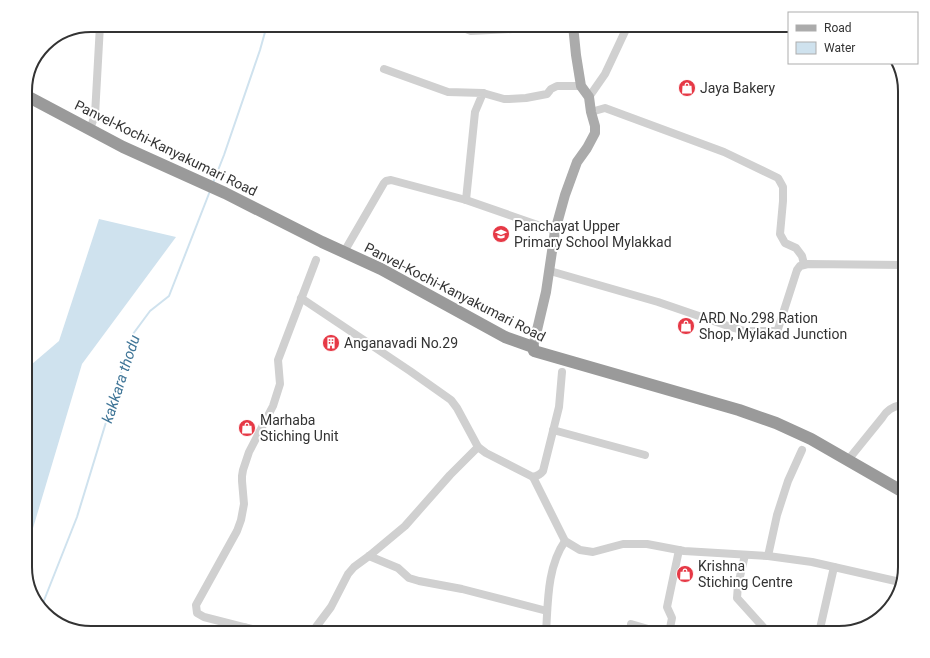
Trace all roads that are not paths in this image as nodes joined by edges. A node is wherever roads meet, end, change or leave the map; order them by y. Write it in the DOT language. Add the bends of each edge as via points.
graph roads {
  1 [pos="100,32"];
  2 [pos="574,32"];
  3 [pos="625,32"];
  4 [pos="384,69"];
  5 [pos="581,86"];
  6 [pos="482,93"];
  7 [pos="589,97"];
  8 [pos="32,99"];
  9 [pos="591,112"];
  10 [pos="90,129"];
  11 [pos="466,200"];
  12 [pos="554,231"];
  13 [pos="344,252"];
  14 [pos="316,260"];
  15 [pos="804,264"];
  16 [pos="898,264"];
  17 [pos="550,271"];
  18 [pos="301,298"];
  19 [pos="534,347"];
  20 [pos="562,372"];
  21 [pos="898,405"];
  22 [pos="553,430"];
  23 [pos="478,447"];
  24 [pos="802,450"];
  25 [pos="645,455"];
  26 [pos="848,460"];
  27 [pos="533,477"];
  28 [pos="898,489"];
  29 [pos="565,541"];
  30 [pos="679,550"];
  31 [pos="745,555"];
  32 [pos="368,556"];
  33 [pos="768,556"];
  34 [pos="834,567"];
  35 [pos="896,581"];
  36 [pos="547,611"];
  37 [pos="631,624"];
  38 [pos="239,626"];
  39 [pos="317,626"];
  40 [pos="546,626"];
  41 [pos="638,626"];
  42 [pos="670,626"];
  43 [pos="762,626"];
  44 [pos="821,626"];
  1 -- 10 [label="street" via="95,115"];
  2 -- 5 [label="main road"];
  3 -- 7 [label="street" via="605,74"];
  4 -- 6 [label="street" via="448,92"];
  5 -- 6 [label="street" via="557,86 551,88 547,94 526,98 504,99"];
  5 -- 7 [label="main road"];
  6 -- 11 [label="street" via="475,112"];
  7 -- 9 [label="main road"];
  8 -- 10 [label="highway, Panvel-Kochi-Kanyakumari Road"];
  9 -- 12 [label="main road" via="595,133 571,175"];
  9 -- 15 [label="street" via="605,108 724,152 778,178 783,187 784,201 780,234 785,243 796,248"];
  10 -- 13 [label="highway, Panvel-Kochi-Kanyakumari Road"];
  11 -- 12 [label="street"];
  11 -- 13 [label="street" via="394,180 386,181"];
  12 -- 17 [label="main road"];
  13 -- 19 [label="highway, Panvel-Kochi-Kanyakumari Road" via="381,269 505,337"];
  14 -- 18 [label="street"];
  15 -- 16 [label="street"];
  15 -- 17 [label="street" via="797,270 777,331 744,331 658,302"];
  17 -- 19 [label="main road"];
  18 -- 23 [label="street" via="451,400 458,408"];
  18 -- 38 [label="street" via="278,360 280,384 273,406 249,452 243,470 242,520 196,605 197,613 204,617"];
  19 -- 26 [label="highway, Panvel-Kochi-Kanyakumari Road" via="534,351 776,423"];
  20 -- 22 [label="street" via="559,407"];
  21 -- 26 [label="street" via="886,411"];
  22 -- 25 [label="street"];
  22 -- 27 [label="street" via="543,471"];
  23 -- 27 [label="street"];
  23 -- 32 [label="street" via="405,526"];
  24 -- 33 [label="street" via="777,515"];
  26 -- 28 [label="highway, Panvel-Kochi-Kanyakumari Road"];
  27 -- 29 [label="street"];
  29 -- 30 [label="street" via="580,550 590,552 623,544 647,544"];
  29 -- 36 [label="street" via="559,550 551,574"];
  30 -- 31 [label="street"];
  30 -- 42 [label="street" via="667,607 672,618"];
  31 -- 33 [label="street"];
  31 -- 43 [label="street" via="737,598"];
  32 -- 36 [label="street" via="398,568 409,578"];
  32 -- 39 [label="street" via="348,574 331,607"];
  33 -- 34 [label="street"];
  34 -- 35 [label="street"];
  34 -- 44 [label="street"];
  36 -- 40 [label="street"];
  37 -- 41 [label="street"];
}
